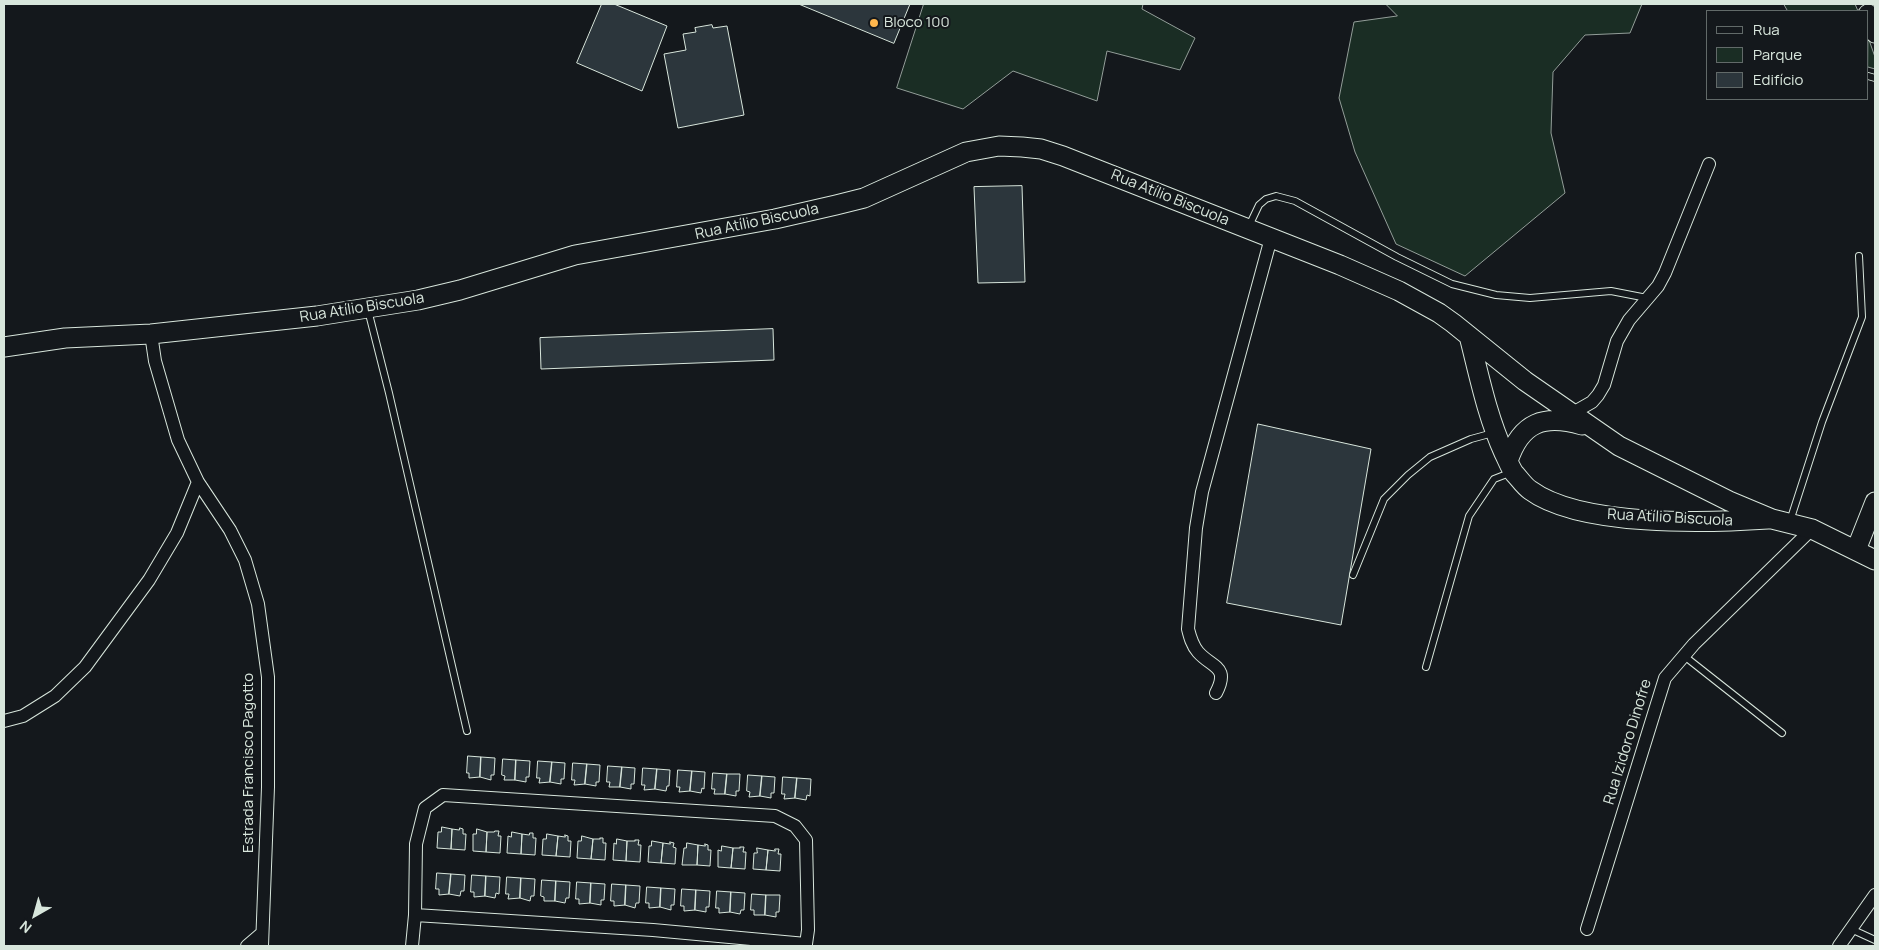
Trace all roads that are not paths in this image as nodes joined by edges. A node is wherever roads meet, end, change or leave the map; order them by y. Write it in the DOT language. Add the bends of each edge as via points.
graph roads {
  1 [pos="1869,18"];
  2 [pos="1875,33"];
  3 [pos="1709,164"];
  4 [pos="1247,229"];
  5 [pos="1271,238"];
  6 [pos="1859,256"];
  7 [pos="1648,298"];
  8 [pos="368,308"];
  9 [pos="151,334"];
  10 [pos="1469,336"];
  11 [pos="4,347"];
  12 [pos="1571,414"];
  13 [pos="1592,428"];
  14 [pos="1495,433"];
  15 [pos="1511,467"];
  16 [pos="198,482"];
  17 [pos="1875,502"];
  18 [pos="1781,521"];
  19 [pos="1812,529"];
  20 [pos="1856,550"];
  21 [pos="1875,560"];
  22 [pos="1353,575"];
  23 [pos="1683,655"];
  24 [pos="1426,667"];
  25 [pos="1216,693"];
  26 [pos="4,721"];
  27 [pos="467,731"];
  28 [pos="1782,733"];
  29 [pos="1875,895"];
  30 [pos="415,915"];
  31 [pos="1851,929"];
  32 [pos="1587,930"];
  33 [pos="262,940"];
  34 [pos="1875,940"];
  35 [pos="806,945"];
  36 [pos="247,946"];
  37 [pos="412,946"];
  38 [pos="1839,946"];
  1 -- 2 [label="street"];
  3 -- 7 [label="street" via="1665,273"];
  4 -- 5 [label="street, Rua Atílio Biscuola"];
  4 -- 7 [label="lane" via="1259,205 1276,196 1295,201 1452,284 1530,298 1611,292"];
  4 -- 8 [label="street, Rua Atílio Biscuola" via="1063,156 1041,150 999,146 966,152 864,198 775,220 575,255 460,290"];
  5 -- 10 [label="street, Rua Atílio Biscuola" via="1399,291 1439,313"];
  5 -- 25 [label="street" via="1202,492 1196,528 1188,629 1198,652 1220,673 1222,682"];
  6 -- 18 [label="lane" via="1862,318"];
  7 -- 12 [label="street" via="1629,320 1617,341 1598,395"];
  8 -- 9 [label="street, Rua Atílio Biscuola"];
  8 -- 27 [label="lane"];
  9 -- 11 [label="street, Rua Atílio Biscuola" via="65,338"];
  9 -- 16 [label="street, Estrada Francisco Pagotto" via="155,362 178,440"];
  10 -- 12 [label="street, Rua Atílio Biscuola"];
  10 -- 14 [label="street, Rua Atílio Biscuola"];
  12 -- 13 [label="street, Rua Atílio Biscuola"];
  13 -- 15 [label="street" via="1560,419 1539,422 1519,439 1511,452"];
  13 -- 18 [label="street, Rua Atílio Biscuola" via="1651,463 1730,501"];
  14 -- 15 [label="street, Rua Atílio Biscuola"];
  14 -- 22 [label="lane" via="1470,439 1430,457 1408,474 1384,499"];
  15 -- 18 [label="street, Rua Atílio Biscuola" via="1529,490 1551,501 1590,513 1676,521"];
  15 -- 24 [label="lane" via="1494,479 1469,516"];
  16 -- 26 [label="street" via="177,533 149,580 84,667 55,696 23,716"];
  16 -- 33 [label="street, Estrada Francisco Pagotto" via="230,530 245,560 258,604 268,677 268,787"];
  17 -- 20 [label="street"];
  18 -- 19 [label="street, Rua Atílio Biscuola"];
  19 -- 20 [label="street, Rua Atílio Biscuola"];
  19 -- 23 [label="street, Rua Izidoro Dinofre"];
  20 -- 21 [label="street, Rua Atílio Biscuola"];
  23 -- 28 [label="lane"];
  23 -- 32 [label="street, Rua Izidoro Dinofre" via="1665,678"];
  29 -- 31 [label="street"];
  30 -- 35 [label="street" via="653,930"];
  30 -- 35 [label="street" via="416,844 424,808 443,795 775,816 795,826 806,840"];
  30 -- 37 [label="street"];
  31 -- 34 [label="lane"];
  31 -- 38 [label="street"];
  33 -- 36 [label="street"];
}
